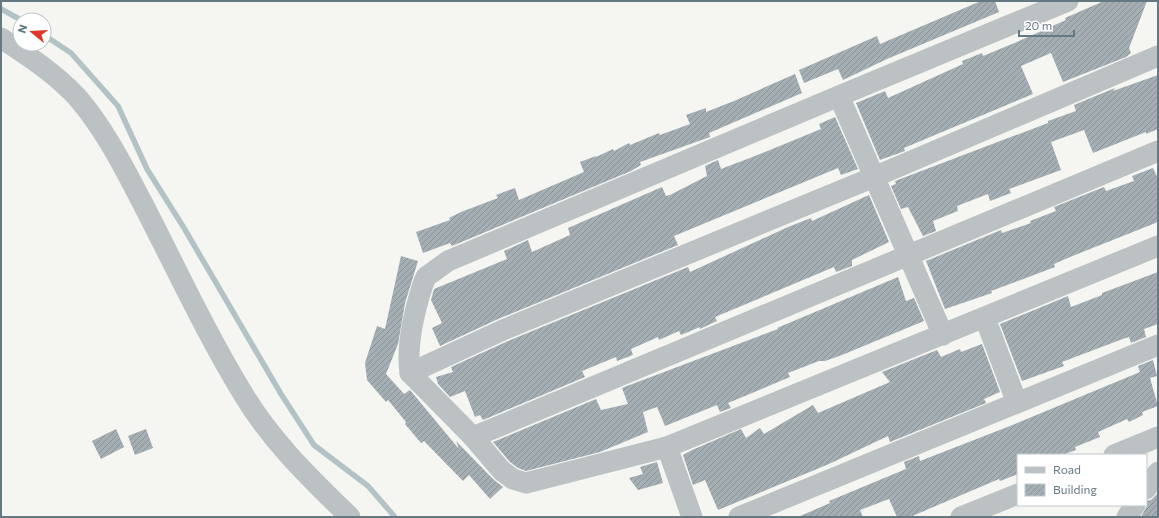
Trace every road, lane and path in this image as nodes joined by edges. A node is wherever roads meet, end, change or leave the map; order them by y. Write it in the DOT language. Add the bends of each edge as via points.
graph roads {
  1 [pos="1068,1"];
  2 [pos="1,38"];
  3 [pos="1158,56"];
  4 [pos="839,96"];
  5 [pos="1158,151"];
  6 [pos="874,177"];
  7 [pos="1158,246"];
  8 [pos="908,255"];
  9 [pos="985,318"];
  10 [pos="943,335"];
  11 [pos="1158,345"];
  12 [pos="410,373"];
  13 [pos="1017,403"];
  14 [pos="473,437"];
  15 [pos="1158,437"];
  16 [pos="667,447"];
  17 [pos="1116,454"];
  18 [pos="1158,472"];
  19 [pos="1147,488"];
  20 [pos="1017,494"];
  21 [pos="1134,506"];
  22 [pos="350,517"];
  23 [pos="692,517"];
  24 [pos="739,517"];
  25 [pos="961,517"];
  26 [pos="1127,517"];
  1 -- 4 [label="street"];
  2 -- 22 [label="street" via="47,69 92,115 125,170 242,393 288,456"];
  3 -- 6 [label="street"];
  4 -- 6 [label="street"];
  4 -- 12 [label="street" via="448,261 426,277 423,284 409,347"];
  5 -- 8 [label="street"];
  6 -- 8 [label="street"];
  6 -- 12 [label="street" via="503,330"];
  7 -- 9 [label="street"];
  8 -- 10 [label="street"];
  8 -- 14 [label="street"];
  9 -- 10 [label="street"];
  9 -- 13 [label="street"];
  10 -- 16 [label="street"];
  11 -- 13 [label="street"];
  12 -- 14 [label="street"];
  13 -- 24 [label="street"];
  14 -- 16 [label="street" via="502,471 513,479 526,483"];
  15 -- 17 [label="street"];
  16 -- 23 [label="street"];
  18 -- 19 [label="street"];
  20 -- 25 [label="street"];
  21 -- 26 [label="street"];
}
